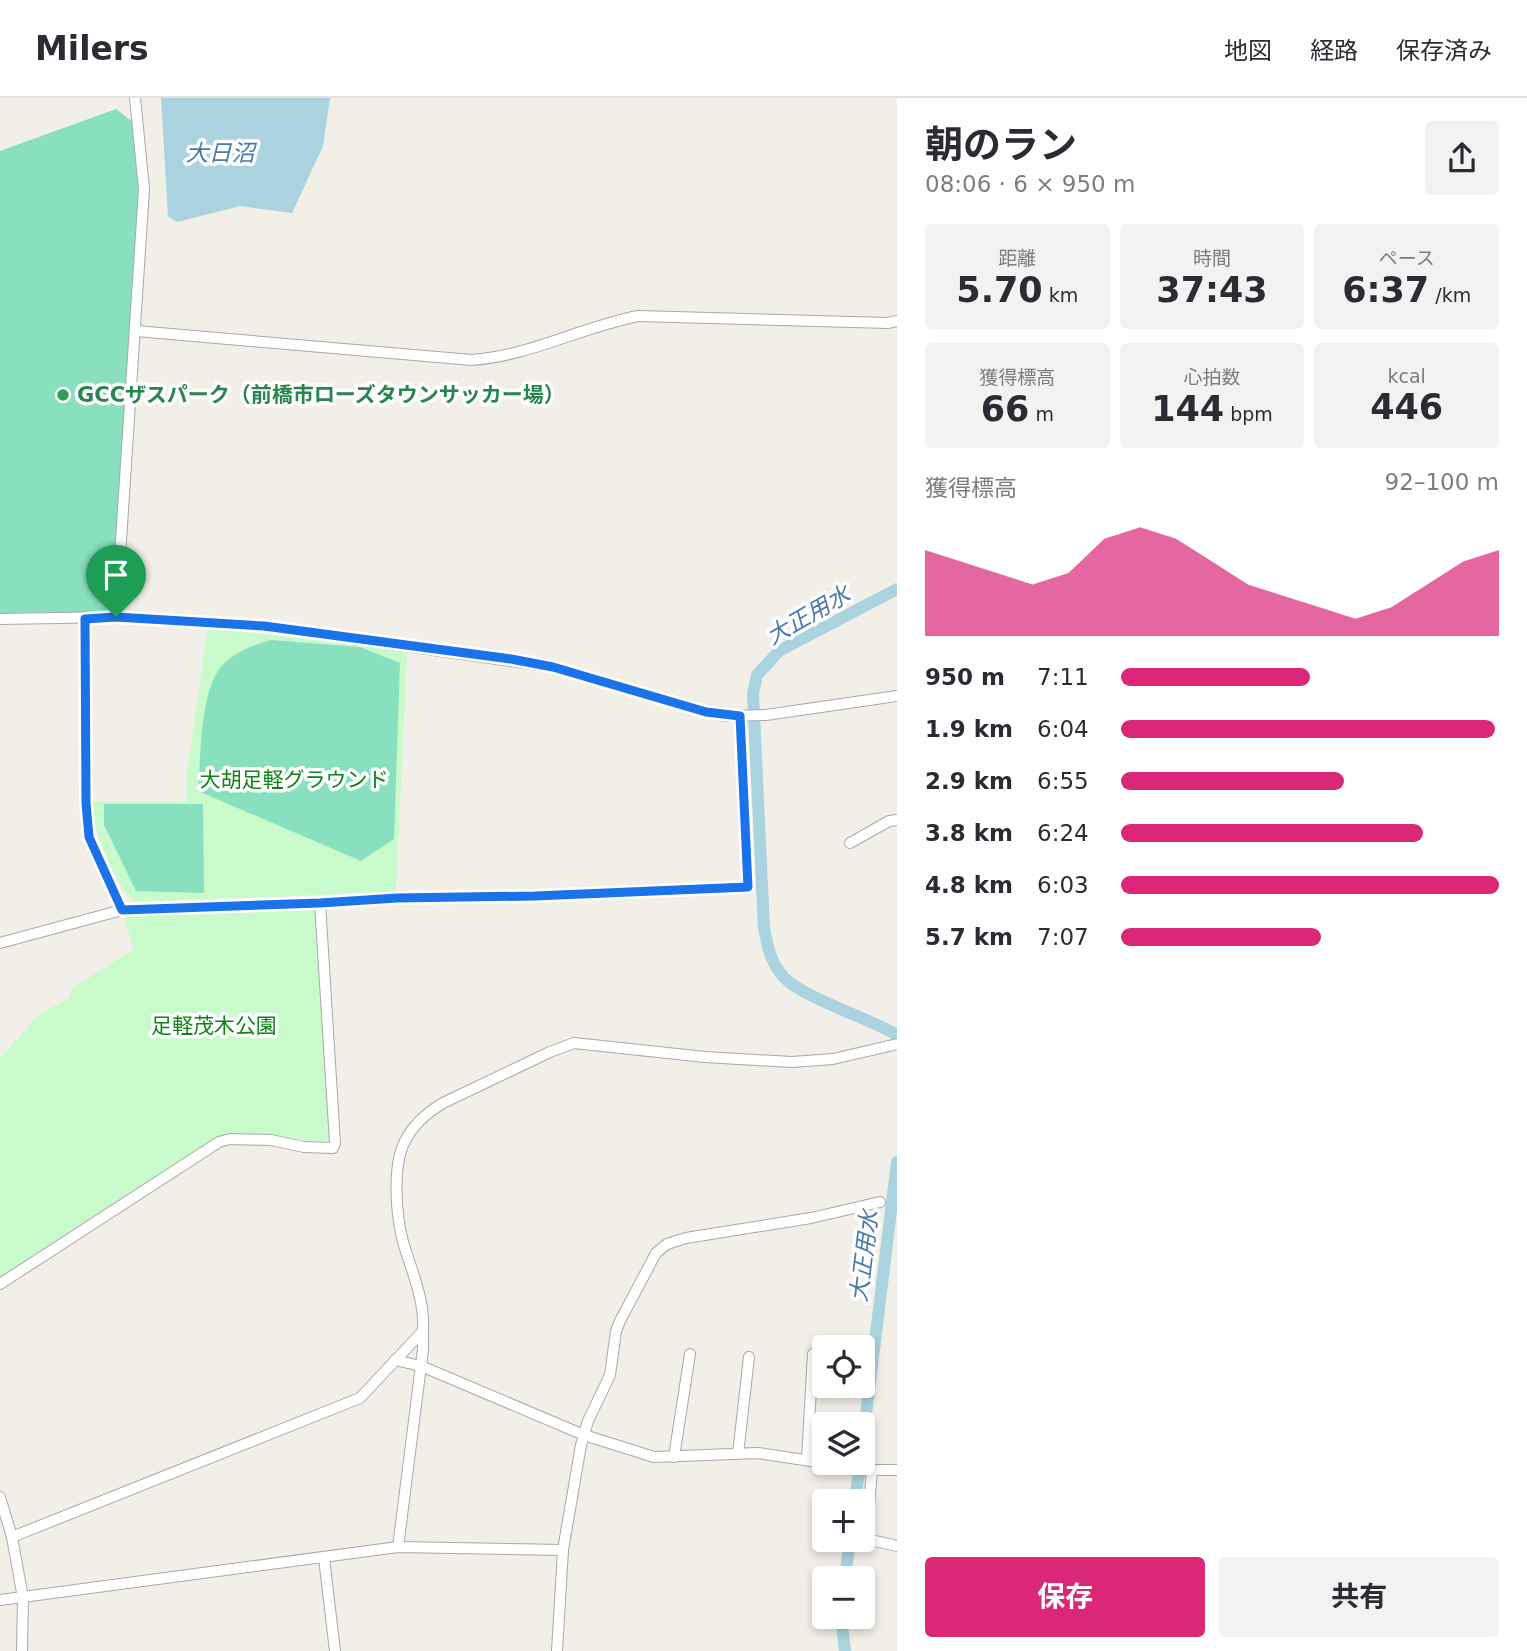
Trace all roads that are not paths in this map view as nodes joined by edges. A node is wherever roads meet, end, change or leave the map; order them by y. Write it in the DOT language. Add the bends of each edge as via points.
graph roads {
  1 [pos="135,98"];
  2 [pos="897,321"];
  3 [pos="136,331"];
  4 [pos="116,617"];
  5 [pos="0,619"];
  6 [pos="85,619"];
  7 [pos="897,696"];
  8 [pos="743,716"];
  9 [pos="897,821"];
  10 [pos="850,844"];
  11 [pos="320,903"];
  12 [pos="122,910"];
  13 [pos="0,943"];
  14 [pos="895,1044"];
  15 [pos="880,1202"];
  16 [pos="0,1284"];
  17 [pos="423,1331"];
  18 [pos="690,1354"];
  19 [pos="749,1357"];
  20 [pos="395,1360"];
  21 [pos="421,1366"];
  22 [pos="812,1372"];
  23 [pos="584,1435"];
  24 [pos="738,1454"];
  25 [pos="674,1457"];
  26 [pos="807,1459"];
  27 [pos="812,1460"];
  28 [pos="875,1470"];
  29 [pos="897,1471"];
  30 [pos="870,1475"];
  31 [pos="0,1497"];
  32 [pos="12,1537"];
  33 [pos="897,1546"];
  34 [pos="398,1547"];
  35 [pos="563,1550"];
  36 [pos="324,1558"];
  37 [pos="23,1598"];
  38 [pos="0,1600"];
  39 [pos="22,1651"];
  40 [pos="335,1651"];
  41 [pos="557,1651"];
  1 -- 3 [label="street" via="144,188"];
  2 -- 3 [label="street" via="638,316 512,354 472,360"];
  3 -- 4 [label="street"];
  4 -- 6 [label="street"];
  4 -- 8 [label="street" via="264,626 511,659 706,712"];
  5 -- 6 [label="street"];
  6 -- 12 [label="street" via="89,837"];
  7 -- 8 [label="street"];
  8 -- 11 [label="street" via="748,887"];
  9 -- 10 [label="street" via="889,821"];
  11 -- 12 [label="street"];
  11 -- 16 [label="street" via="333,1148 271,1140 219,1142"];
  12 -- 13 [label="street"];
  14 -- 17 [label="street" via="833,1059 792,1062 575,1043 443,1103 406,1137 398,1177 398,1217 423,1307"];
  15 -- 23 [label="street" via="686,1238 661,1248 620,1321 610,1375"];
  17 -- 20 [label="street"];
  17 -- 21 [label="street"];
  18 -- 25 [label="street"];
  19 -- 24 [label="street"];
  20 -- 21 [label="street"];
  20 -- 32 [label="street" via="360,1398"];
  21 -- 23 [label="street"];
  21 -- 34 [label="street"];
  22 -- 26 [label="street"];
  23 -- 25 [label="street" via="654,1457"];
  23 -- 35 [label="street"];
  24 -- 25 [label="street"];
  24 -- 26 [label="street"];
  26 -- 27 [label="street"];
  28 -- 29 [label="street"];
  30 -- 33 [label="street" via="866,1539"];
  31 -- 32 [label="street"];
  32 -- 37 [label="street"];
  34 -- 35 [label="street"];
  34 -- 36 [label="street"];
  35 -- 41 [label="street"];
  36 -- 37 [label="street"];
  36 -- 40 [label="street"];
  37 -- 38 [label="street"];
  37 -- 39 [label="street"];
}
